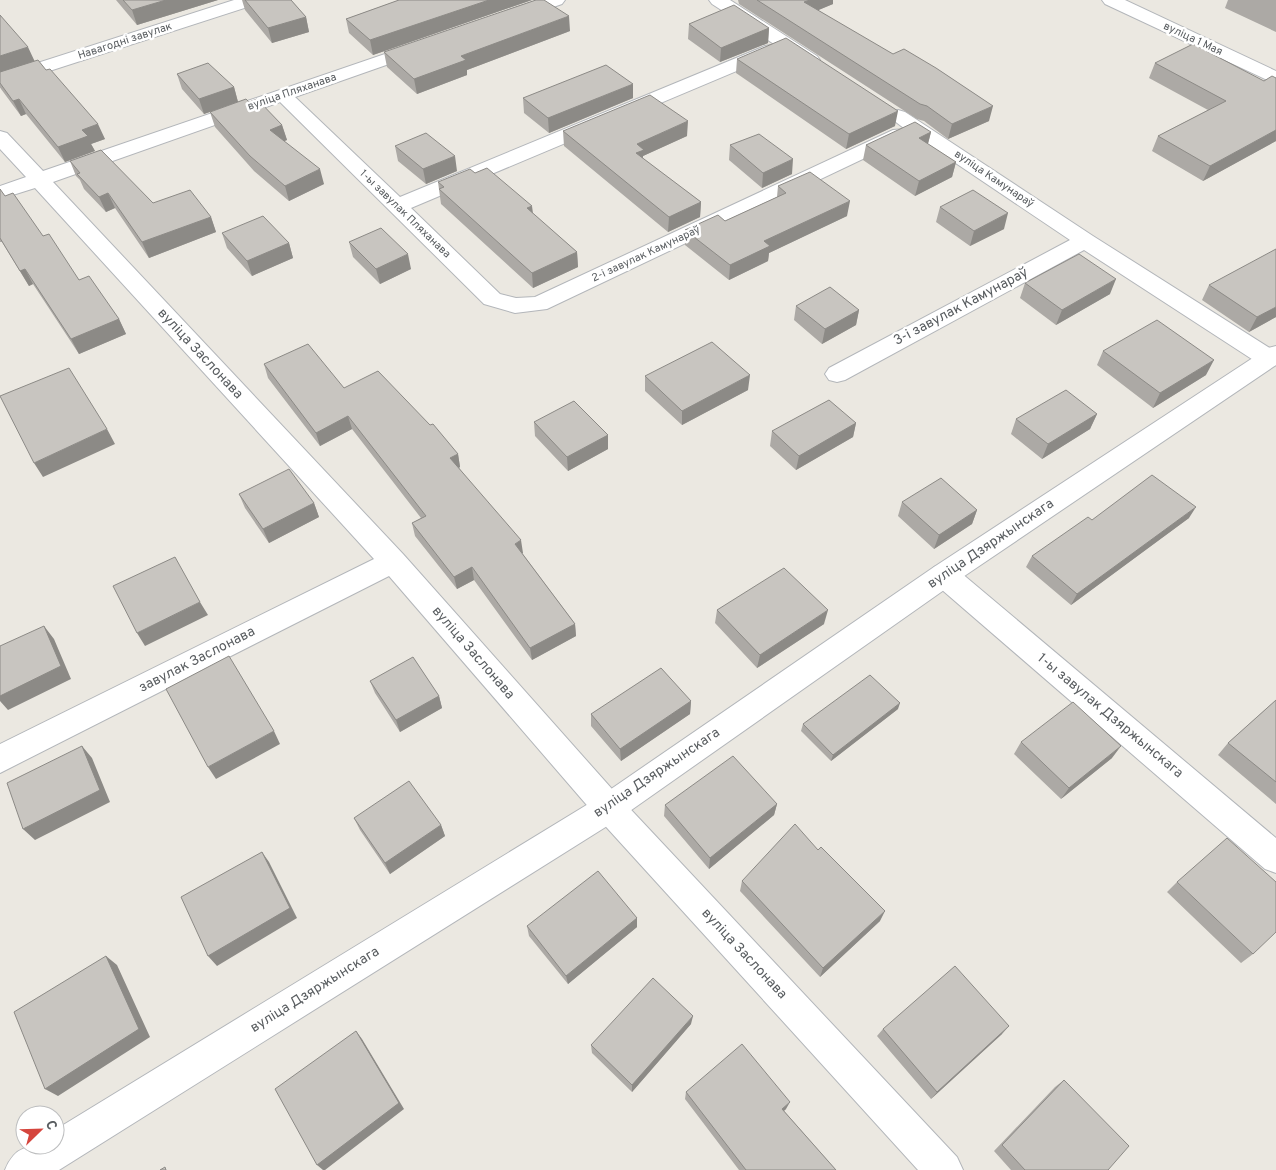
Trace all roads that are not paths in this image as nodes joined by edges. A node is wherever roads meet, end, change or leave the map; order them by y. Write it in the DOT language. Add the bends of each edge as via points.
graph roads {
  1 [pos="251,0"];
  2 [pos="556,0"];
  3 [pos="718,0"];
  4 [pos="1111,0"];
  5 [pos="500,20"];
  6 [pos="434,43"];
  7 [pos="786,44"];
  8 [pos="826,70"];
  9 [pos="1276,78"];
  10 [pos="0,81"];
  11 [pos="283,95"];
  12 [pos="883,106"];
  13 [pos="915,126"];
  14 [pos="0,137"];
  15 [pos="38,179"];
  16 [pos="0,193"];
  17 [pos="398,206"];
  18 [pos="1085,241"];
  19 [pos="539,304"];
  20 [pos="1273,356"];
  21 [pos="837,374"];
  22 [pos="393,562"];
  23 [pos="944,575"];
  24 [pos="0,759"];
  25 [pos="608,808"];
  26 [pos="1275,856"];
  27 [pos="24,1170"];
  28 [pos="944,1170"];
  1 -- 10 [label="street, Навагодні завулак"];
  2 -- 5 [label="street"];
  3 -- 7 [label="street"];
  4 -- 9 [label="street, вуліца 1 Мая"];
  6 -- 11 [label="street, вуліца Пляханава"];
  7 -- 8 [label="street"];
  7 -- 17 [label="street"];
  11 -- 15 [label="street, вуліца Пляханава"];
  11 -- 17 [label="street, 1-ы завулак Пляханава"];
  12 -- 13 [label="street, вуліца Камунараў"];
  13 -- 18 [label="street, вуліца Камунараў"];
  13 -- 19 [label="street, 2-і завулак Камунараў"];
  14 -- 15 [label="street, вуліца Заслонава"];
  15 -- 16 [label="street, вуліца Пляханава"];
  15 -- 22 [label="street, вуліца Заслонава"];
  17 -- 19 [label="street, 1-ы завулак Пляханава" via="492,300 515,306"];
  18 -- 20 [label="street, вуліца Камунараў"];
  18 -- 21 [label="street, 3-і завулак Камунараў"];
  20 -- 23 [label="street, вуліца Дзяржынскага"];
  22 -- 24 [label="street, завулак Заслонава"];
  22 -- 25 [label="street, вуліца Заслонава"];
  23 -- 25 [label="street, вуліца Дзяржынскага"];
  23 -- 26 [label="street, 1-ы завулак Дзяржынскага"];
  25 -- 27 [label="street, вуліца Дзяржынскага"];
  25 -- 28 [label="street, вуліца Заслонава"];
}
